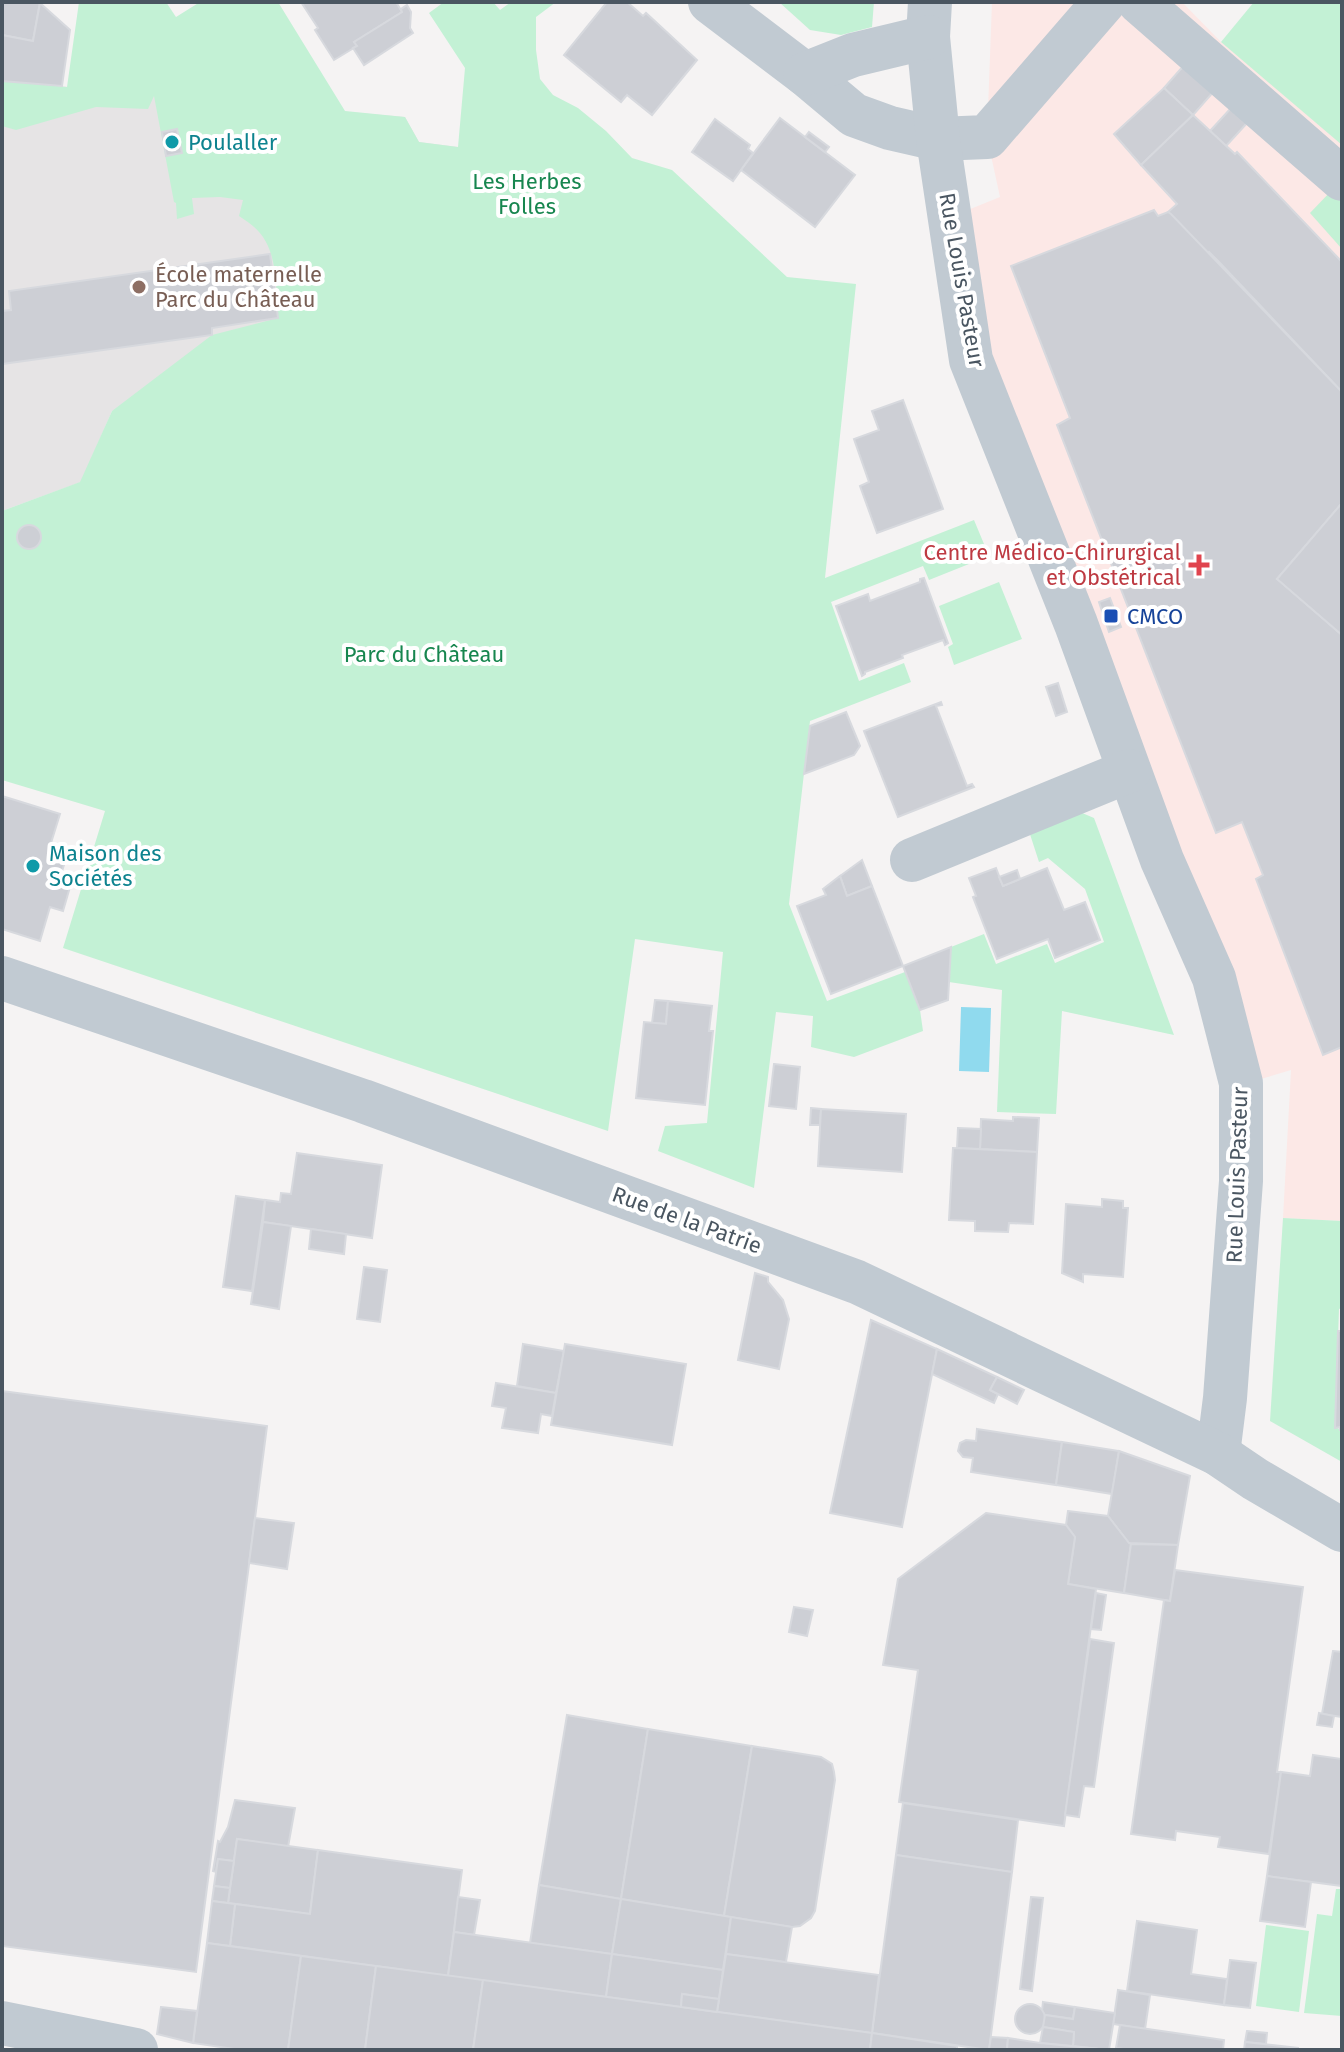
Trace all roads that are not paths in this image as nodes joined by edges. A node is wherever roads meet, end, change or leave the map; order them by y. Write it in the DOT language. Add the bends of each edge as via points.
graph roads {
  1 [pos="710,2"];
  2 [pos="1104,2"];
  3 [pos="1139,2"];
  4 [pos="929,19"];
  5 [pos="805,74"];
  6 [pos="938,139"];
  7 [pos="1342,179"];
  8 [pos="1129,771"];
  9 [pos="912,860"];
  10 [pos="2,978"];
  11 [pos="1218,1454"];
  12 [pos="1342,1530"];
  13 [pos="2,2023"];
  14 [pos="121,2049"];
  1 -- 5 [label="street"];
  2 -- 6 [label="street" via="987,137"];
  3 -- 7 [label="street"];
  4 -- 5 [label="street"];
  4 -- 6 [label="street, Rue Louis Pasteur"];
  5 -- 6 [label="street" via="854,115"];
  6 -- 8 [label="street, Rue Louis Pasteur" via="971,360"];
  8 -- 9 [label="street"];
  8 -- 11 [label="street, Rue Louis Pasteur" via="1214,978 1241,1083 1241,1181"];
  10 -- 11 [label="street, Rue de la Patrie" via="363,1101 857,1282"];
  11 -- 12 [label="street, Rue de la Patrie"];
  13 -- 14 [label="street"];
}
